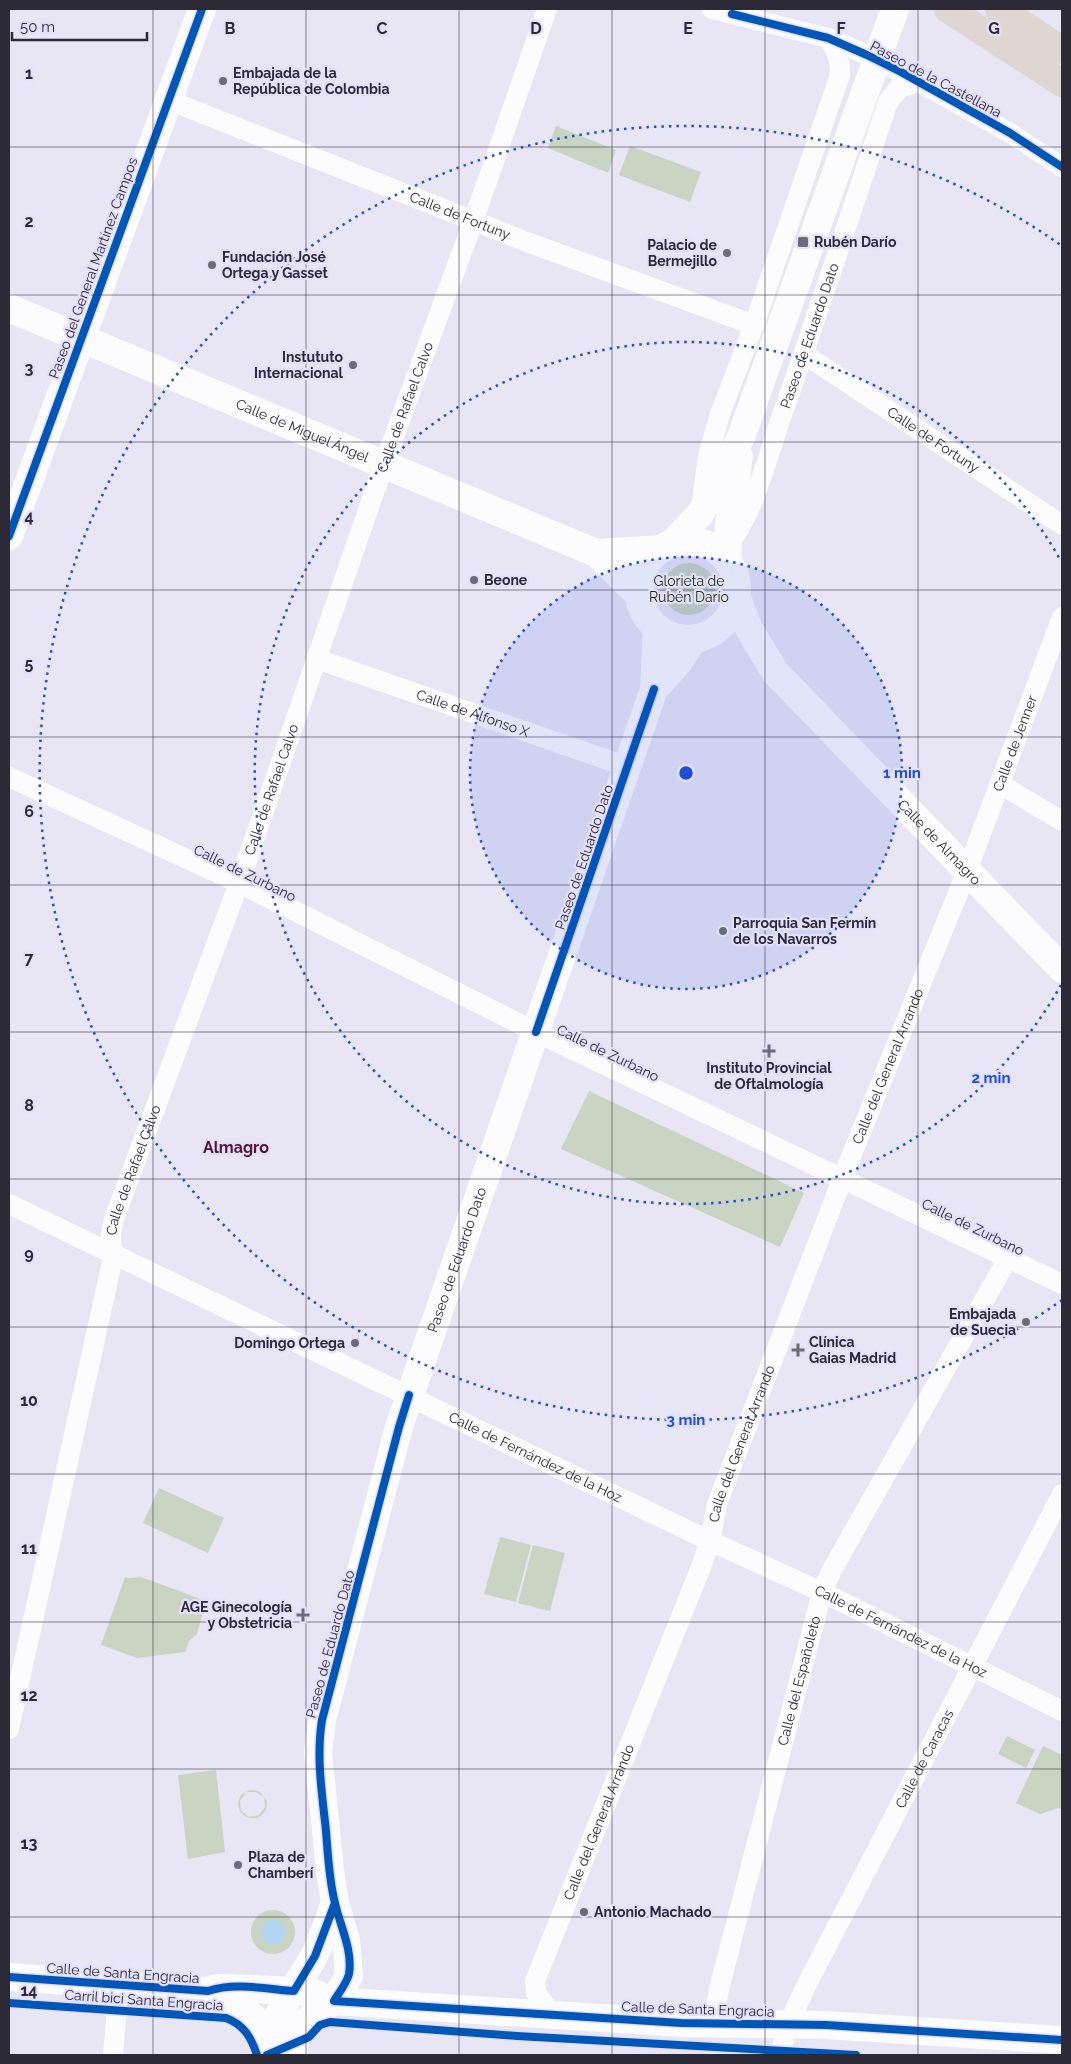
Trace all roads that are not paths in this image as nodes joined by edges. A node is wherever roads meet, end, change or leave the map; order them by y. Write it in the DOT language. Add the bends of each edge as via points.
graph roads {
  1 [pos="202,9"];
  2 [pos="547,9"];
  3 [pos="712,9"];
  4 [pos="896,9"];
  5 [pos="948,9"];
  6 [pos="999,9"];
  7 [pos="828,38"];
  8 [pos="1062,50"];
  9 [pos="918,82"];
  10 [pos="1062,83"];
  11 [pos="168,100"];
  12 [pos="1062,167"];
  13 [pos="474,219"];
  14 [pos="9,308"];
  15 [pos="754,324"];
  16 [pos="80,338"];
  17 [pos="804,354"];
  18 [pos="741,437"];
  19 [pos="384,464"];
  20 [pos="700,513"];
  21 [pos="1062,525"];
  22 [pos="9,536"];
  23 [pos="667,546"];
  24 [pos="727,552"];
  25 [pos="596,553"];
  26 [pos="640,596"];
  27 [pos="737,598"];
  28 [pos="1062,617"];
  29 [pos="657,628"];
  30 [pos="703,636"];
  31 [pos="317,659"];
  32 [pos="775,672"];
  33 [pos="654,689"];
  34 [pos="628,767"];
  35 [pos="9,777"];
  36 [pos="1000,784"];
  37 [pos="1062,821"];
  38 [pos="967,871"];
  39 [pos="239,882"];
  40 [pos="1062,969"];
  41 [pos="536,1032"];
  42 [pos="843,1179"];
  43 [pos="9,1204"];
  44 [pos="112,1253"];
  45 [pos="1008,1258"];
  46 [pos="1062,1284"];
  47 [pos="409,1396"];
  48 [pos="1062,1494"];
  49 [pos="710,1541"];
  50 [pos="822,1592"];
  51 [pos="973,1668"];
  52 [pos="1062,1711"];
  53 [pos="9,1729"];
  54 [pos="335,1904"];
  55 [pos="9,1977"];
  56 [pos="119,1985"];
  57 [pos="208,1991"];
  58 [pos="294,1991"];
  59 [pos="334,2001"];
  60 [pos="553,2014"];
  61 [pos="713,2024"];
  62 [pos="788,2025"];
  63 [pos="1062,2040"];
  64 [pos="282,2054"];
  65 [pos="113,2055"];
  66 [pos="780,2055"];
  1 -- 11 [label="main road, Paseo del General Martínez Campos"];
  2 -- 13 [label="street, Calle de Rafael Calvo"];
  3 -- 7 [label="street, Paseo de la Castellana"];
  4 -- 18 [label="main road"];
  5 -- 10 [label="highway"];
  6 -- 8 [label="highway"];
  7 -- 9 [label="street, Paseo de la Castellana"];
  7 -- 15 [label="street" via="838,54 840,75"];
  9 -- 12 [label="street, Paseo de la Castellana" via="1010,133"];
  9 -- 17 [label="street, Paseo de Eduardo Dato" via="899,88 888,102"];
  11 -- 13 [label="street, Calle de Fortuny"];
  11 -- 16 [label="main road, Paseo del General Martínez Campos"];
  13 -- 15 [label="street, Calle de Fortuny" via="528,242"];
  13 -- 19 [label="street, Calle de Rafael Calvo"];
  14 -- 16 [label="main road, Calle de Miguel Ángel"];
  15 -- 20 [label="street" via="720,414 708,456"];
  16 -- 19 [label="main road, Calle de Miguel Ángel"];
  16 -- 22 [label="main road, Paseo del General Martínez Campos"];
  17 -- 21 [label="street, Calle de Fortuny"];
  17 -- 24 [label="street, Paseo de Eduardo Dato" via="741,528"];
  18 -- 20 [label="main road"];
  18 -- 24 [label="main road"];
  19 -- 25 [label="main road, Calle de Miguel Ángel"];
  19 -- 31 [label="street, Calle de Rafael Calvo"];
  20 -- 23 [label="main road"];
  23 -- 24 [label="main road" via="689,541"];
  23 -- 25 [label="main road, Calle de Miguel Ángel"];
  23 -- 26 [label="main road" via="650,560 642,574"];
  24 -- 27 [label="main road" via="736,578"];
  25 -- 26 [label="main road, Calle de Miguel Ángel"];
  26 -- 29 [label="main road" via="645,613"];
  27 -- 30 [label="main road" via="728,619"];
  27 -- 32 [label="main road, Calle de Almagro" via="749,628"];
  28 -- 36 [label="street, Calle de Jenner"];
  29 -- 30 [label="main road" via="673,637"];
  29 -- 33 [label="main road, Paseo de Eduardo Dato"];
  30 -- 32 [label="main road, Calle de Almagro"];
  30 -- 33 [label="main road, Paseo de Eduardo Dato"];
  31 -- 34 [label="street, Calle de Alfonso X"];
  31 -- 39 [label="street, Calle de Rafael Calvo"];
  32 -- 38 [label="main road, Calle de Almagro"];
  33 -- 34 [label="main road, Paseo de Eduardo Dato"];
  34 -- 41 [label="main road, Paseo de Eduardo Dato"];
  35 -- 39 [label="street, Calle de Zurbano"];
  36 -- 37 [label="street"];
  36 -- 38 [label="street, Calle de Jenner"];
  38 -- 40 [label="main road, Calle de Almagro"];
  38 -- 42 [label="street, Calle del General Arrando"];
  39 -- 41 [label="street, Calle de Zurbano"];
  39 -- 44 [label="street, Calle de Rafael Calvo" via="114,1219"];
  41 -- 42 [label="street, Calle de Zurbano"];
  41 -- 47 [label="main road, Paseo de Eduardo Dato"];
  42 -- 45 [label="street, Calle de Zurbano"];
  42 -- 49 [label="street, Calle del General Arrando" via="718,1504"];
  43 -- 44 [label="street, Calle de Fernández de la Hoz"];
  44 -- 47 [label="street, Calle de Fernández de la Hoz"];
  44 -- 53 [label="street, Calle de Rafael Calvo"];
  45 -- 46 [label="street, Calle de Zurbano"];
  45 -- 50 [label="street, Calle del Españoleto"];
  47 -- 49 [label="street, Calle de Fernández de la Hoz"];
  47 -- 54 [label="main road, Paseo de Eduardo Dato" via="319,1738 319,1765"];
  48 -- 51 [label="street, Calle de Caracas"];
  49 -- 50 [label="street, Calle de Fernández de la Hoz"];
  49 -- 60 [label="street, Calle del General Arrando" via="535,1981 536,1993"];
  50 -- 51 [label="street, Calle de Fernández de la Hoz"];
  50 -- 61 [label="street, Calle del Españoleto" via="718,1989"];
  51 -- 52 [label="street, Calle de Fernández de la Hoz"];
  51 -- 62 [label="street, Calle de Caracas"];
  54 -- 58 [label="main road" via="315,1956"];
  54 -- 59 [label="main road, Paseo de Eduardo Dato" via="346,1940 349,1976"];
  55 -- 56 [label="main road, Calle de Santa Engracia"];
  56 -- 57 [label="main road, Calle de Santa Engracia"];
  56 -- 65 [label="street"];
  57 -- 58 [label="main road, Calle de Santa Engracia" via="225,1988"];
  57 -- 64 [label="main road, Calle de Santa Engracia" via="217,2000 229,2002 255,2018"];
  58 -- 59 [label="main road, Calle de Santa Engracia" via="311,1992"];
  58 -- 64 [label="main road" via="282,2008 272,2034"];
  59 -- 60 [label="main road, Calle de Santa Engracia"];
  59 -- 64 [label="main road" via="302,2025"];
  60 -- 61 [label="main road, Calle de Santa Engracia"];
  61 -- 62 [label="main road, Calle de Santa Engracia"];
  62 -- 63 [label="main road, Calle de Santa Engracia"];
  62 -- 66 [label="street, Calle de Caracas"];
}
